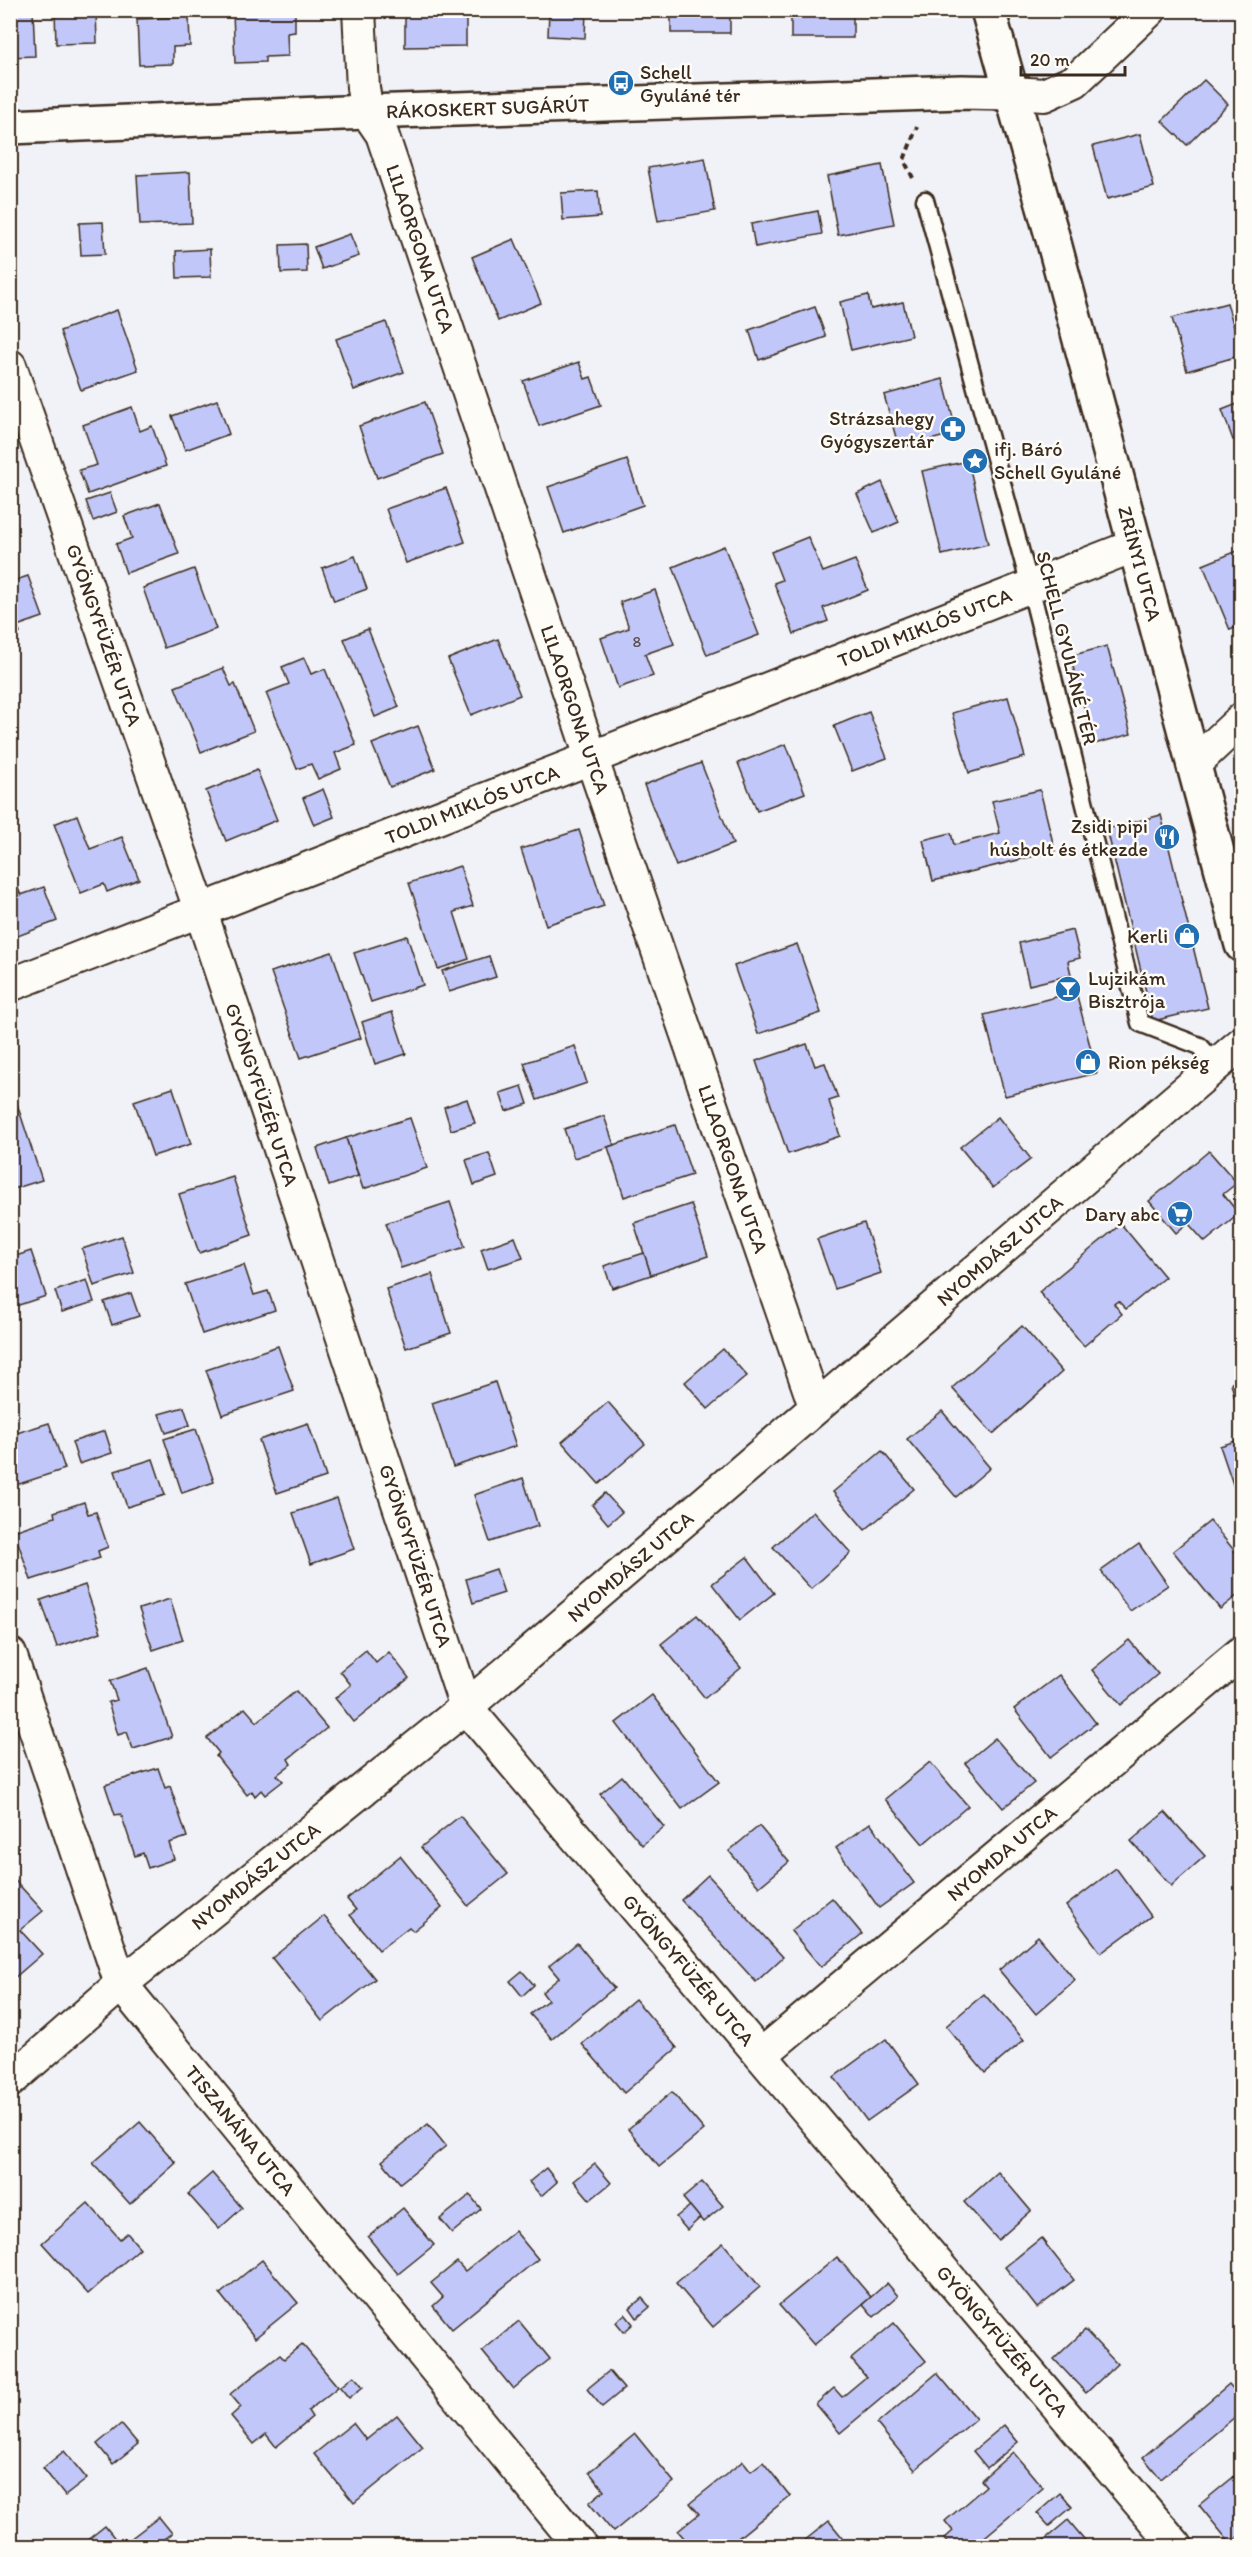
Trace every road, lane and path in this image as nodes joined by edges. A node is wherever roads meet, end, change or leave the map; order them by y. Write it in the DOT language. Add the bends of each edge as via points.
graph roads {
  1 [pos="359,10"];
  2 [pos="988,10"];
  3 [pos="1150,10"];
  4 [pos="1012,93"];
  5 [pos="367,112"];
  6 [pos="920,121"];
  7 [pos="10,127"];
  8 [pos="925,200"];
  9 [pos="10,366"];
  10 [pos="1136,545"];
  11 [pos="1030,586"];
  12 [pos="1242,719"];
  13 [pos="591,757"];
  14 [pos="1193,765"];
  15 [pos="201,912"];
  16 [pos="1242,945"];
  17 [pos="10,985"];
  18 [pos="1242,1043"];
  19 [pos="1216,1064"];
  20 [pos="815,1406"];
  21 [pos="1242,1652"];
  22 [pos="10,1654"];
  23 [pos="466,1707"];
  24 [pos="121,1984"];
  25 [pos="761,2055"];
  26 [pos="10,2081"];
  27 [pos="580,2547"];
  28 [pos="1176,2547"];
  1 -- 5 [label="street, LILAORGONA UTCA"];
  2 -- 4 [label="street, ZRÍNYI UTCA"];
  3 -- 4 [label="street, RÁKOSKERT SUGÁRÚT" via="1075,81 1044,95"];
  4 -- 5 [label="street, RÁKOSKERT SUGÁRÚT"];
  4 -- 10 [label="street, ZRÍNYI UTCA"];
  5 -- 7 [label="street, RÁKOSKERT SUGÁRÚT"];
  5 -- 13 [label="street, LILAORGONA UTCA" via="382,134"];
  6 -- 8 [label="path" via="904,160"];
  8 -- 11 [label="lane, SCHELL GYULÁNÉ TÉR"];
  9 -- 15 [label="street, GYÖNGYFÜZÉR UTCA"];
  10 -- 11 [label="street, TOLDI MIKLÓS UTCA"];
  10 -- 14 [label="street, ZRÍNYI UTCA"];
  11 -- 13 [label="street, TOLDI MIKLÓS UTCA"];
  11 -- 19 [label="lane, SCHELL GYULÁNÉ TÉR" via="1140,1023 1200,1046"];
  12 -- 14 [label="street"];
  13 -- 15 [label="street, TOLDI MIKLÓS UTCA"];
  13 -- 20 [label="street, LILAORGONA UTCA"];
  14 -- 16 [label="street, ZRÍNYI UTCA"];
  15 -- 17 [label="street, TOLDI MIKLÓS UTCA"];
  15 -- 23 [label="street, GYÖNGYFÜZÉR UTCA"];
  18 -- 19 [label="street, NYOMDÁSZ UTCA"];
  19 -- 20 [label="street, NYOMDÁSZ UTCA"];
  20 -- 23 [label="street, NYOMDÁSZ UTCA"];
  21 -- 25 [label="street, NYOMDA UTCA"];
  22 -- 24 [label="street, TISZANÁNA UTCA"];
  23 -- 24 [label="street, NYOMDÁSZ UTCA"];
  23 -- 25 [label="street, GYÖNGYFÜZÉR UTCA"];
  24 -- 26 [label="street, NYOMDÁSZ UTCA"];
  24 -- 27 [label="street, TISZANÁNA UTCA"];
  25 -- 28 [label="street, GYÖNGYFÜZÉR UTCA"];
}
